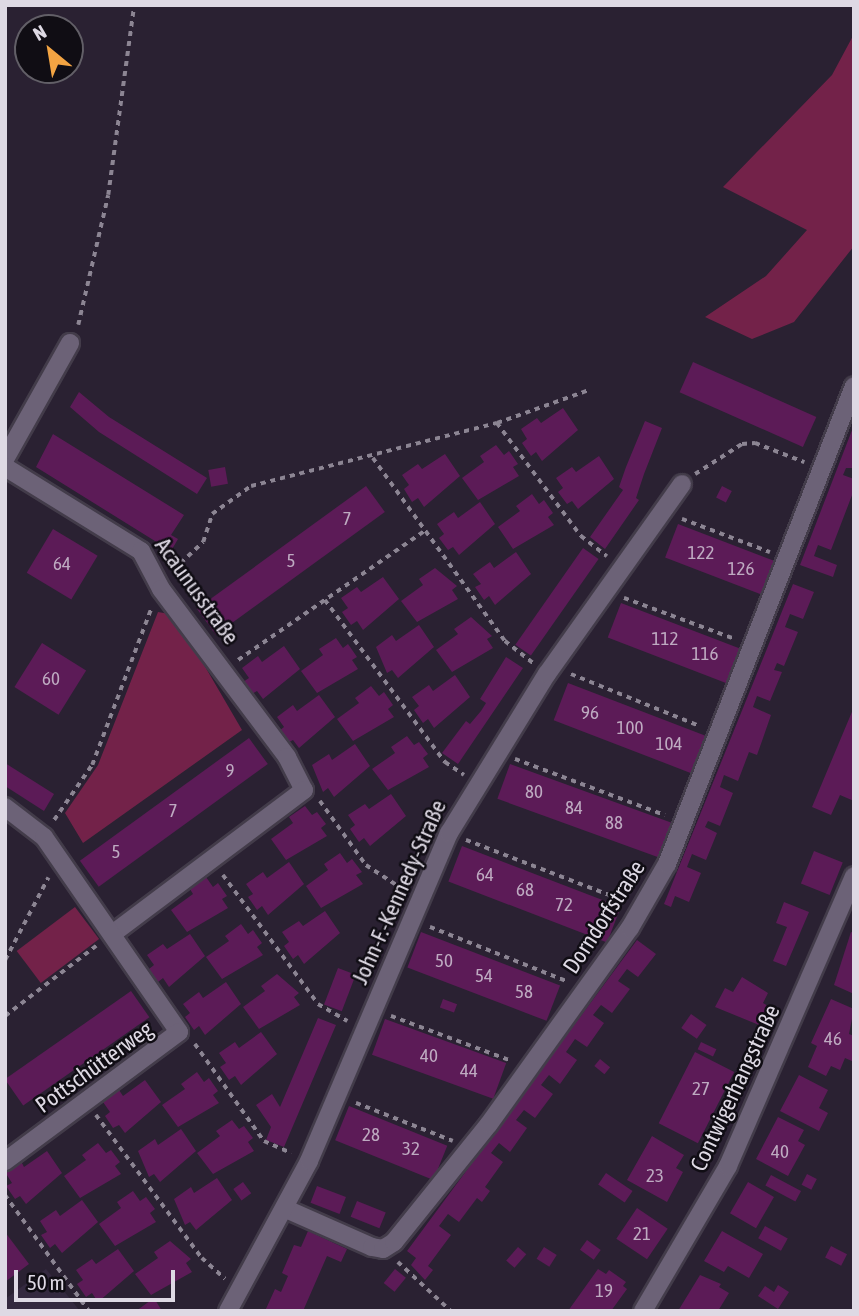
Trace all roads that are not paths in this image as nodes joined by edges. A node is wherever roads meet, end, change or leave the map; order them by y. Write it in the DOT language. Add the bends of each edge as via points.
graph roads {
  1 [pos="70,343"];
  2 [pos="854,386"];
  3 [pos="5,459"];
  4 [pos="5,467"];
  5 [pos="682,484"];
  6 [pos="5,807"];
  7 [pos="854,876"];
  8 [pos="112,934"];
  9 [pos="5,1161"];
  10 [pos="286,1209"];
  11 [pos="228,1311"];
  12 [pos="643,1311"];
  1 -- 3 [label="street"];
  2 -- 10 [label="street, Dorndorfstraße" via="719,733 643,908 530,1068 407,1229 383,1249"];
  4 -- 8 [label="street, Acaunusstraße" via="141,551 160,586 287,757 304,790"];
  5 -- 10 [label="street, John-F.-Kennedy-Straße" via="550,670 449,833"];
  6 -- 8 [label="street, Pottschütterweg" via="44,836"];
  7 -- 12 [label="street, Contwigerhangstraße" via="728,1166"];
  8 -- 9 [label="street, Pottschütterweg" via="180,1032"];
  10 -- 11 [label="street, John-F.-Kennedy-Straße"];
}
